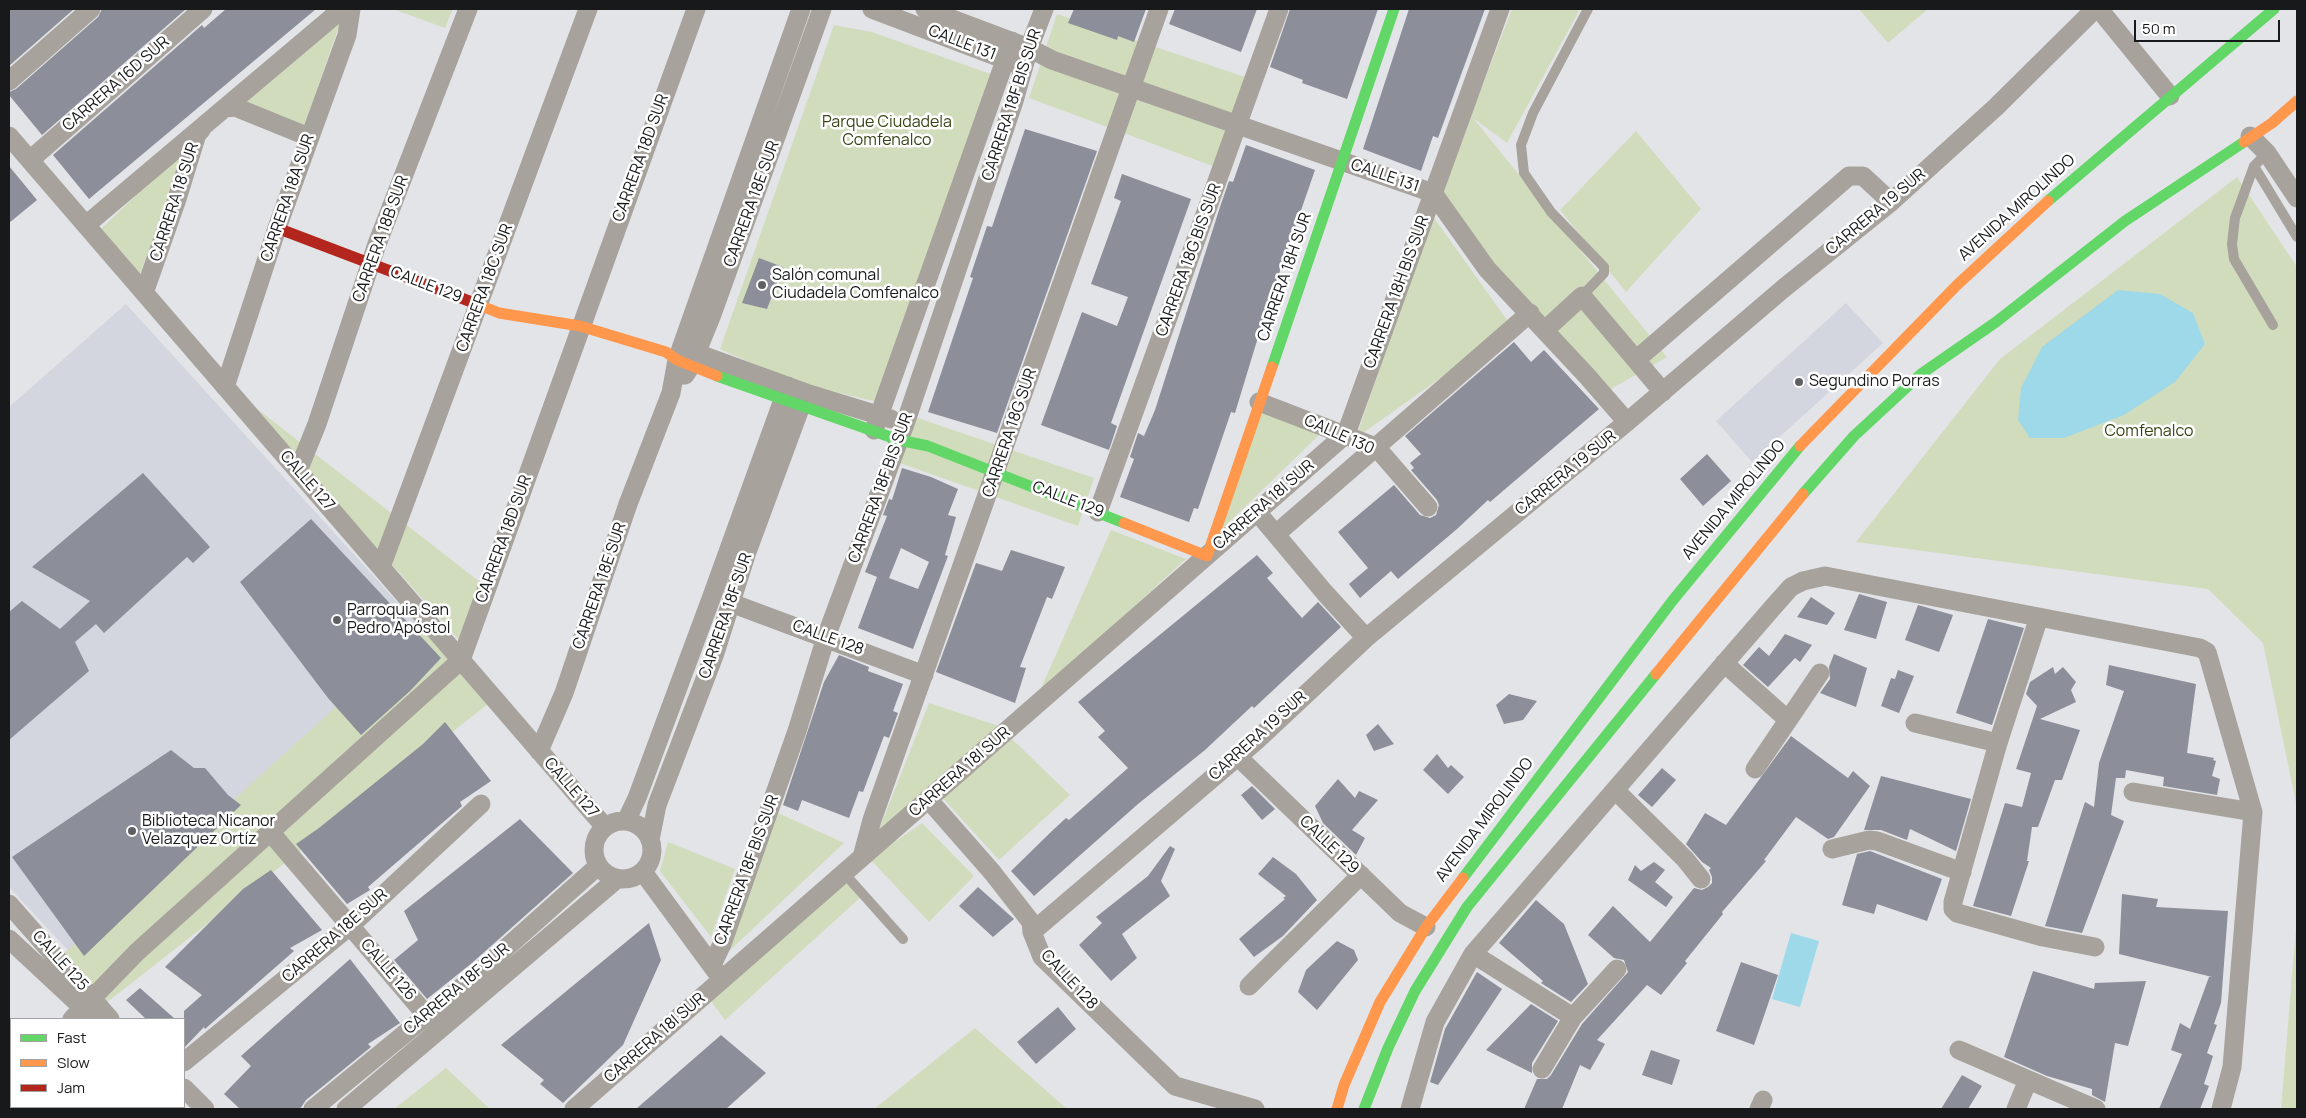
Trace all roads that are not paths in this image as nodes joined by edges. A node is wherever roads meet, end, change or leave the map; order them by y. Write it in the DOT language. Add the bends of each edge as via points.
graph roads {
  1 [pos="92,9"];
  2 [pos="203,9"];
  3 [pos="468,9"];
  4 [pos="588,9"];
  5 [pos="696,9"];
  6 [pos="801,9"];
  7 [pos="822,9"];
  8 [pos="872,9"];
  9 [pos="1044,9"];
  10 [pos="1159,9"];
  11 [pos="1279,9"];
  12 [pos="1394,9"];
  13 [pos="1500,9"];
  14 [pos="1588,9"];
  15 [pos="2095,9"];
  16 [pos="2099,9"];
  17 [pos="2274,9"];
  18 [pos="340,10"];
  19 [pos="930,10"];
  20 [pos="910,15"];
  21 [pos="925,29"];
  22 [pos="1021,44"];
  23 [pos="1052,60"];
  24 [pos="1015,63"];
  25 [pos="9,81"];
  26 [pos="1131,88"];
  27 [pos="2170,96"];
  28 [pos="2297,101"];
  29 [pos="219,112"];
  30 [pos="1237,125"];
  31 [pos="9,136"];
  32 [pos="2250,136"];
  33 [pos="309,137"];
  34 [pos="2260,159"];
  35 [pos="30,160"];
  36 [pos="1341,161"];
  37 [pos="1433,193"];
  38 [pos="2297,198"];
  39 [pos="1891,202"];
  40 [pos="86,225"];
  41 [pos="277,228"];
  42 [pos="2297,237"];
  43 [pos="370,264"];
  44 [pos="144,293"];
  45 [pos="1582,296"];
  46 [pos="479,306"];
  47 [pos="1530,313"];
  48 [pos="2273,325"];
  49 [pos="580,326"];
  50 [pos="1545,330"];
  51 [pos="682,356"];
  52 [pos="1637,359"];
  53 [pos="226,387"];
  54 [pos="1663,392"];
  55 [pos="785,393"];
  56 [pos="803,400"];
  57 [pos="1259,402"];
  58 [pos="1627,422"];
  59 [pos="877,423"];
  60 [pos="902,432"];
  61 [pos="1346,434"];
  62 [pos="928,446"];
  63 [pos="1376,447"];
  64 [pos="298,471"];
  65 [pos="997,472"];
  66 [pos="1428,507"];
  67 [pos="1098,512"];
  68 [pos="1257,512"];
  69 [pos="1276,534"];
  70 [pos="1207,556"];
  71 [pos="381,567"];
  72 [pos="731,603"];
  73 [pos="2039,617"];
  74 [pos="826,637"];
  75 [pos="1366,638"];
  76 [pos="461,660"];
  77 [pos="1724,663"];
  78 [pos="1820,673"];
  79 [pos="924,674"];
  80 [pos="423,697"];
  81 [pos="1788,720"];
  82 [pos="1915,723"];
  83 [pos="1998,743"];
  84 [pos="539,751"];
  85 [pos="1237,756"];
  86 [pos="1755,769"];
  87 [pos="1615,790"];
  88 [pos="2133,792"];
  89 [pos="928,799"];
  90 [pos="482,804"];
  91 [pos="2253,812"];
  92 [pos="626,821"];
  93 [pos="605,827"];
  94 [pos="271,834"];
  95 [pos="650,840"];
  96 [pos="1832,849"];
  97 [pos="862,857"];
  98 [pos="598,866"];
  99 [pos="643,872"];
  100 [pos="1962,872"];
  101 [pos="844,873"];
  102 [pos="1361,875"];
  103 [pos="617,879"];
  104 [pos="1701,879"];
  105 [pos="9,904"];
  106 [pos="350,926"];
  107 [pos="1426,927"];
  108 [pos="1032,932"];
  109 [pos="9,939"];
  110 [pos="903,939"];
  111 [pos="2094,947"];
  112 [pos="137,952"];
  113 [pos="1473,954"];
  114 [pos="1616,969"];
  115 [pos="717,972"];
  116 [pos="1250,986"];
  117 [pos="82,1008"];
  118 [pos="427,1016"];
  119 [pos="1573,1016"];
  120 [pos="100,1018"];
  121 [pos="107,1018"];
  122 [pos="1959,1050"];
  123 [pos="185,1061"];
  124 [pos="1542,1069"];
  125 [pos="2028,1080"];
  126 [pos="185,1089"];
  127 [pos="205,1109"];
  128 [pos="313,1109"];
  129 [pos="346,1109"];
  130 [pos="574,1109"];
  131 [pos="1254,1109"];
  132 [pos="1337,1109"];
  133 [pos="1364,1109"];
  134 [pos="1410,1109"];
  135 [pos="2016,1109"];
  136 [pos="2096,1109"];
  137 [pos="2221,1109"];
  1 -- 25 [label="street"];
  2 -- 35 [label="street, CARRERA 16D SUR"];
  3 -- 43 [label="street, CARRERA 18B SUR"];
  4 -- 46 [label="street, CARRERA 18C SUR"];
  5 -- 49 [label="street, CARRERA 18D SUR"];
  6 -- 51 [label="street, CARRERA 18E SUR"];
  7 -- 51 [label="street, CARRERA 18E SUR" via="711,317"];
  8 -- 20 [label="street, CALLE 131"];
  9 -- 22 [label="street, CARRERA 18F BIS SUR"];
  10 -- 26 [label="street, CARRERA 18G SUR"];
  11 -- 30 [label="street, CARRERA 18G BIS SUR"];
  12 -- 36 [label="main road, CARRERA 18H SUR"];
  13 -- 37 [label="street, CARRERA 18H BIS SUR"];
  14 -- 45 [label="lane" via="1532,113 1521,146 1524,173 1551,212 1604,267 1604,273"];
  15 -- 39 [label="street, CARRERA 19 SUR"];
  16 -- 27 [label="street"];
  17 -- 27 [label="main road, AVENIDA MIROLINDO"];
  18 -- 29 [label="street, CARRERA 18 SUR"];
  18 -- 33 [label="street, CARRERA 18A SUR" via="347,35"];
  19 -- 21 [label="street"];
  19 -- 22 [label="street, CALLE 131"];
  20 -- 21 [label="street, CALLE 131"];
  21 -- 24 [label="street, CALLE 131"];
  22 -- 23 [label="street, CALLE 131"];
  22 -- 24 [label="street, CARRERA 18F BIS SUR"];
  23 -- 24 [label="street"];
  23 -- 26 [label="street, CALLE 131"];
  24 -- 59 [label="street, CARRERA 18F BIS SUR"];
  24 -- 60 [label="street, CARRERA 18F BIS SUR" via="1014,101"];
  26 -- 30 [label="street, CALLE 131"];
  26 -- 65 [label="street, CARRERA 18G SUR"];
  27 -- 107 [label="main road, AVENIDA MIROLINDO" via="2095,159 1957,285 1780,468 1673,600"];
  28 -- 32 [label="main road"];
  29 -- 33 [label="street" via="234,107"];
  29 -- 40 [label="street, CARRERA 18 SUR"];
  29 -- 44 [label="street, CARRERA 18 SUR" via="197,134"];
  30 -- 36 [label="street, CALLE 131"];
  30 -- 67 [label="street, CARRERA 18G BIS SUR"];
  31 -- 35 [label="street, CALLE 127"];
  32 -- 34 [label="street"];
  32 -- 133 [label="main road" via="2125,221 1996,322 1921,374 1830,462 1467,907 1415,991"];
  33 -- 41 [label="street, CARRERA 18A SUR"];
  34 -- 38 [label="street"];
  34 -- 42 [label="lane"];
  34 -- 48 [label="lane" via="2235,218 2232,244 2234,259"];
  35 -- 40 [label="street, CALLE 127"];
  36 -- 37 [label="street, CALLE 131"];
  36 -- 57 [label="main road, CARRERA 18H SUR"];
  37 -- 47 [label="street, CALLE 131" via="1487,269"];
  37 -- 61 [label="street, CARRERA 18H BIS SUR"];
  39 -- 52 [label="street" via="1863,176 1849,176"];
  39 -- 54 [label="street, CARRERA 19 SUR"];
  40 -- 44 [label="street, CALLE 127"];
  41 -- 43 [label="main road, CALLE 129"];
  41 -- 53 [label="street, CARRERA 18A SUR"];
  43 -- 46 [label="main road, CALLE 129"];
  43 -- 64 [label="street, CARRERA 18B SUR" via="318,424"];
  44 -- 53 [label="street, CALLE 127"];
  45 -- 50 [label="street"];
  45 -- 52 [label="street"];
  46 -- 49 [label="main road, CALLE 129" via="499,313"];
  46 -- 71 [label="street, CARRERA 18C SUR"];
  47 -- 50 [label="street, CALLE 131"];
  47 -- 63 [label="street, CARRERA 18I SUR"];
  49 -- 51 [label="main road, CALLE 129"];
  49 -- 76 [label="street, CARRERA 18D SUR"];
  50 -- 58 [label="street, CALLE 131"];
  51 -- 55 [label="street, CALLE 129"];
  51 -- 84 [label="street, CARRERA 18E SUR" via="564,693"];
  52 -- 54 [label="street"];
  53 -- 64 [label="street, CALLE 127"];
  54 -- 58 [label="street, CARRERA 19 SUR"];
  55 -- 56 [label="street, CALLE 129"];
  55 -- 92 [label="street, CARRERA 18F SUR" via="709,606"];
  56 -- 59 [label="street, CALLE 129"];
  56 -- 72 [label="street, CARRERA 18F SUR"];
  57 -- 61 [label="street, CALLE 130"];
  57 -- 70 [label="main road, CARRERA 18H SUR"];
  58 -- 75 [label="street, CARRERA 19 SUR"];
  59 -- 60 [label="street, CALLE 129"];
  60 -- 62 [label="street, CALLE 129"];
  60 -- 74 [label="street, CARRERA 18F BIS SUR"];
  61 -- 63 [label="street, CALLE 130"];
  61 -- 68 [label="street, CARRERA 18I SUR"];
  62 -- 65 [label="main road, CALLE 129"];
  63 -- 66 [label="street, CALLE 130"];
  63 -- 69 [label="street, CARRERA 18I SUR"];
  64 -- 71 [label="street, CALLE 127"];
  65 -- 67 [label="main road, CALLE 129"];
  65 -- 79 [label="street, CARRERA 18G SUR"];
  67 -- 70 [label="main road, CALLE 129"];
  68 -- 69 [label="street"];
  68 -- 70 [label="street, CARRERA 18I SUR"];
  69 -- 75 [label="street"];
  70 -- 89 [label="street, CARRERA 18I SUR"];
  71 -- 76 [label="street, CALLE 127"];
  72 -- 74 [label="street, CALLE 128"];
  72 -- 95 [label="street, CARRERA 18F SUR" via="657,805"];
  73 -- 77 [label="street" via="1825,576 1791,587"];
  73 -- 83 [label="street"];
  73 -- 91 [label="street" via="2207,652"];
  74 -- 79 [label="street, CALLE 128"];
  74 -- 115 [label="street, CARRERA 18F BIS SUR"];
  75 -- 85 [label="street, CARRERA 19 SUR"];
  76 -- 84 [label="street, CALLE 127"];
  76 -- 112 [label="street, CARRERA 18D SUR"];
  77 -- 81 [label="street"];
  77 -- 87 [label="street"];
  78 -- 81 [label="street"];
  79 -- 97 [label="street, CARRERA 18G SUR" via="864,843"];
  80 -- 94 [label="street, CARRERA 18D SUR"];
  81 -- 86 [label="street"];
  82 -- 83 [label="street"];
  83 -- 100 [label="street"];
  84 -- 93 [label="street, CALLE 127"];
  85 -- 102 [label="street, CALLE 129"];
  85 -- 108 [label="street, CARRERA 19 SUR"];
  87 -- 104 [label="street" via="1686,859"];
  87 -- 113 [label="street"];
  88 -- 91 [label="street"];
  89 -- 97 [label="street, CARRERA 18I SUR"];
  89 -- 108 [label="street, CALLE 128" via="992,872 1031,922"];
  90 -- 106 [label="street, CARRERA 18E SUR"];
  91 -- 137 [label="street" via="2232,1067"];
  92 -- 93 [label="street"];
  92 -- 95 [label="street" via="641,826"];
  93 -- 98 [label="street" via="595,841 594,858"];
  94 -- 106 [label="street, CALLE 126"];
  94 -- 112 [label="street, CARRERA 18D SUR"];
  95 -- 99 [label="street" via="651,855"];
  96 -- 100 [label="street" via="1877,841"];
  97 -- 101 [label="street, CARRERA 18I SUR"];
  98 -- 103 [label="street"];
  98 -- 118 [label="street, CARRERA 18F SUR"];
  99 -- 103 [label="street" via="627,879"];
  99 -- 115 [label="street"];
  100 -- 111 [label="street" via="1953,902 1956,913"];
  101 -- 110 [label="lane"];
  101 -- 115 [label="street, CARRERA 18I SUR"];
  102 -- 107 [label="street, CALLE 129" via="1400,913"];
  102 -- 116 [label="street"];
  103 -- 129 [label="street, CARRERA 18F SUR"];
  105 -- 117 [label="street, CALLE 125"];
  106 -- 118 [label="street, CALLE 126"];
  106 -- 123 [label="street, CARRERA 18E SUR"];
  107 -- 132 [label="main road, AVENIDA MIROLINDO" via="1380,1002"];
  108 -- 131 [label="street, CALLE 128" via="1042,957 1175,1086"];
  109 -- 117 [label="street, CALLE 125"];
  112 -- 117 [label="street, CARRERA 18D SUR"];
  113 -- 119 [label="street"];
  113 -- 134 [label="street" via="1435,1022"];
  114 -- 119 [label="street"];
  115 -- 130 [label="street, CARRERA 18I SUR"];
  117 -- 120 [label="street, CALLE 125"];
  117 -- 121 [label="street, CALLE 125"];
  118 -- 128 [label="street, CARRERA 18F SUR"];
  119 -- 124 [label="street"];
  122 -- 125 [label="street"];
  125 -- 135 [label="street"];
  125 -- 136 [label="street"];
  126 -- 127 [label="street"];
}
